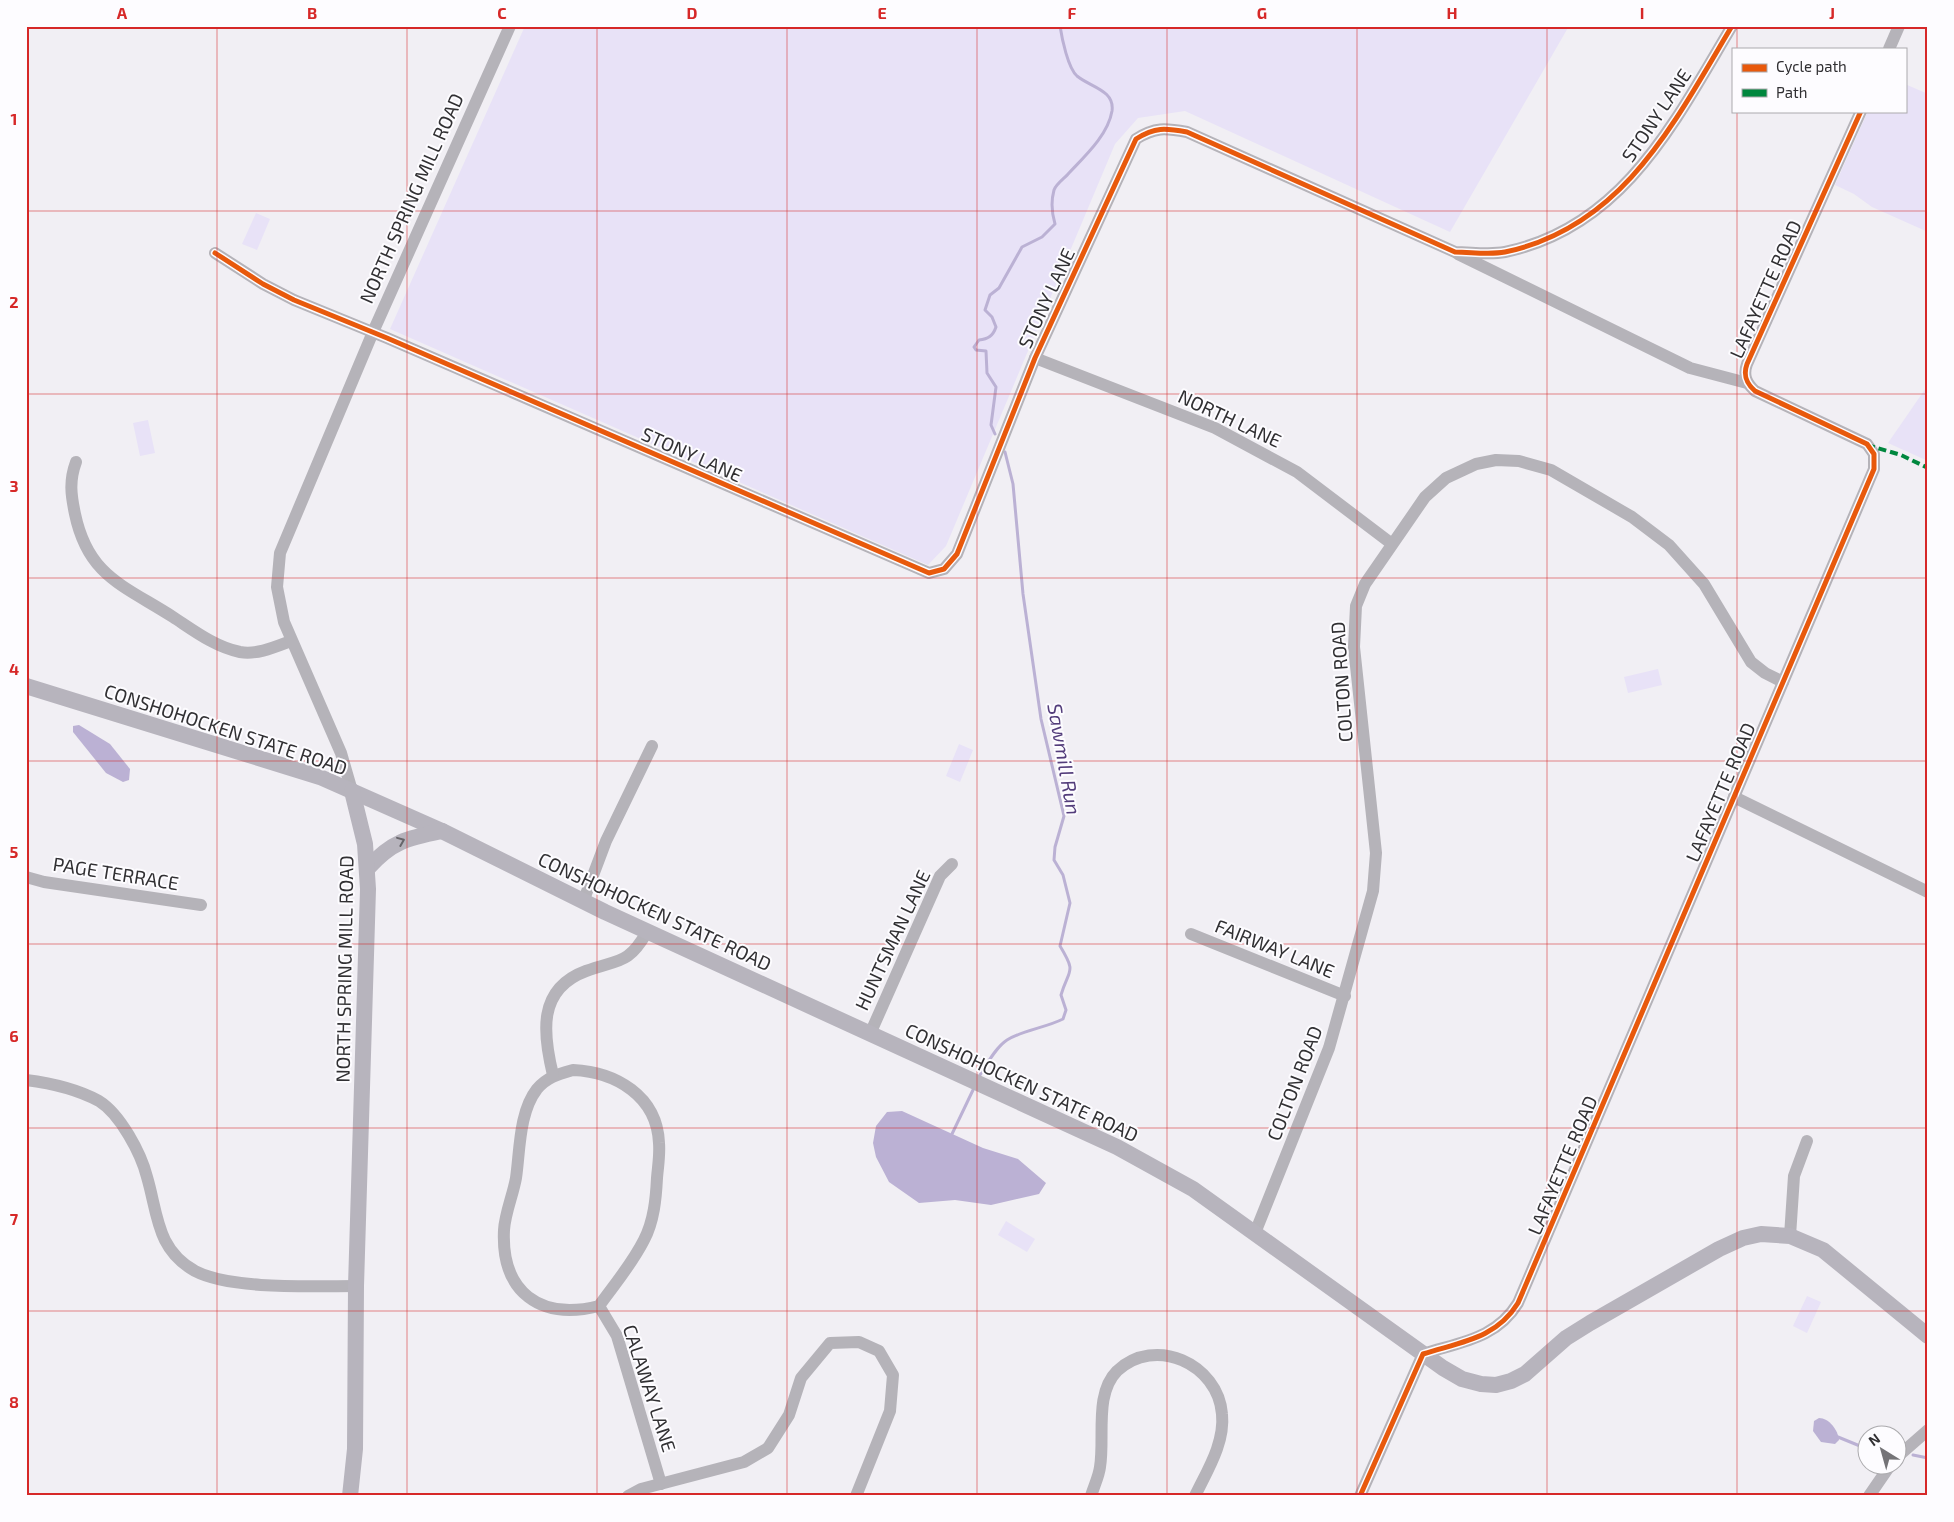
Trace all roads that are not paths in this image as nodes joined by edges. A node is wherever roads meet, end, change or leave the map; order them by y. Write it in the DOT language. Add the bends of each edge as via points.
graph roads {
  1 [pos="510,26"];
  2 [pos="1732,26"];
  3 [pos="1899,26"];
  4 [pos="1889,48"];
  5 [pos="1861,112"];
  6 [pos="1455,252"];
  7 [pos="215,254"];
  8 [pos="373,332"];
  9 [pos="1035,358"];
  10 [pos="1747,383"];
  11 [pos="76,462"];
  12 [pos="1392,544"];
  13 [pos="291,641"];
  14 [pos="1783,682"];
  15 [pos="26,686"];
  16 [pos="652,746"];
  17 [pos="352,791"];
  18 [pos="1734,797"];
  19 [pos="442,831"];
  20 [pos="952,864"];
  21 [pos="368,868"];
  22 [pos="26,877"];
  23 [pos="1928,892"];
  24 [pos="583,902"];
  25 [pos="201,905"];
  26 [pos="648,932"];
  27 [pos="1191,934"];
  28 [pos="1344,996"];
  29 [pos="870,1034"];
  30 [pos="553,1075"];
  31 [pos="26,1080"];
  32 [pos="1807,1141"];
  33 [pos="1255,1233"];
  34 [pos="1790,1236"];
  35 [pos="356,1286"];
  36 [pos="599,1306"];
  37 [pos="1928,1336"];
  38 [pos="1423,1354"];
  39 [pos="1928,1430"];
  40 [pos="1906,1449"];
  41 [pos="1884,1474"];
  42 [pos="661,1484"];
  43 [pos="857,1495"];
  44 [pos="350,1496"];
  45 [pos="628,1496"];
  46 [pos="1091,1496"];
  47 [pos="1195,1496"];
  48 [pos="1360,1496"];
  49 [pos="1869,1496"];
  1 -- 8 [label="street, NORTH SPRING MILL ROAD"];
  2 -- 6 [label="street, STONY LANE" via="1664,137 1620,190 1600,207 1577,224 1527,245 1503,252"];
  3 -- 4 [label="street"];
  5 -- 10 [label="street, LAFAYETTE ROAD" via="1747,364"];
  6 -- 9 [label="street, STONY LANE" via="1187,132 1168,128 1150,130 1136,139"];
  6 -- 10 [label="street, STONY LANE" via="1690,368"];
  7 -- 8 [label="street, STONY LANE" via="294,300"];
  8 -- 9 [label="street, STONY LANE" via="929,573 944,569 957,554"];
  8 -- 13 [label="street, NORTH SPRING MILL ROAD" via="280,553 278,600"];
  9 -- 12 [label="street, NORTH LANE" via="1215,428 1297,472"];
  10 -- 14 [label="street, LAFAYETTE ROAD" via="1755,391 1862,441 1874,454 1874,469"];
  11 -- 13 [label="street" via="70,483 81,537 91,558 109,576 208,639 230,649 258,652"];
  12 -- 14 [label="street, COLTON ROAD" via="1424,497 1459,470 1496,460 1537,465 1632,517 1669,545 1704,584 1751,662"];
  12 -- 28 [label="street, COLTON ROAD" via="1360,594 1354,619 1376,872 1370,910"];
  13 -- 17 [label="street, NORTH SPRING MILL ROAD" via="341,753"];
  14 -- 18 [label="street, LAFAYETTE ROAD"];
  15 -- 17 [label="main road, CONSHOHOCKEN STATE ROAD" via="320,777"];
  16 -- 24 [label="street" via="606,841"];
  17 -- 19 [label="main road, CONSHOHOCKEN STATE ROAD"];
  17 -- 21 [label="main road, NORTH SPRING MILL ROAD"];
  18 -- 23 [label="street"];
  18 -- 38 [label="street, LAFAYETTE ROAD" via="1518,1303 1506,1321 1493,1331"];
  21 -- 19 [label="main road, one-way" via="397,842"];
  19 -- 24 [label="main road, CONSHOHOCKEN STATE ROAD"];
  20 -- 29 [label="street, HUNTSMAN LANE" via="940,876"];
  21 -- 35 [label="main road, NORTH SPRING MILL ROAD"];
  22 -- 25 [label="street, PAGE TERRACE"];
  24 -- 26 [label="main road, CONSHOHOCKEN STATE ROAD"];
  26 -- 29 [label="main road, CONSHOHOCKEN STATE ROAD"];
  26 -- 30 [label="street" via="630,956 576,976 553,999 545,1034"];
  27 -- 28 [label="street, FAIRWAY LANE"];
  28 -- 33 [label="street, COLTON ROAD" via="1319,1076"];
  29 -- 33 [label="main road, CONSHOHOCKEN STATE ROAD" via="1152,1165 1193,1189"];
  30 -- 36 [label="street" via="537,1090 526,1111 513,1197 504,1228 504,1260 511,1277 529,1299 553,1308 578,1312"];
  30 -- 36 [label="street" via="573,1070 594,1071 613,1077 642,1099 657,1127 656,1202 645,1239"];
  31 -- 35 [label="street" via="49,1083 100,1102 120,1122 147,1176 159,1231 174,1253 194,1270 216,1280 243,1283"];
  32 -- 34 [label="street" via="1794,1176"];
  33 -- 38 [label="main road, CONSHOHOCKEN STATE ROAD"];
  34 -- 37 [label="main road, CONSHOHOCKEN STATE ROAD" via="1812,1244 1833,1258"];
  34 -- 38 [label="main road, CONSHOHOCKEN STATE ROAD" via="1751,1235 1718,1248 1574,1333 1530,1370 1511,1381 1489,1385 1471,1382 1452,1374"];
  35 -- 44 [label="main road, NORTH SPRING MILL ROAD" via="355,1449"];
  36 -- 42 [label="street, CALAWAY LANE" via="618,1336"];
  38 -- 48 [label="street"];
  39 -- 40 [label="street"];
  41 -- 49 [label="street"];
  42 -- 43 [label="street" via="744,1462 768,1448 789,1415 801,1378 830,1343 859,1342 879,1351 893,1375 890,1411"];
  42 -- 45 [label="street"];
  46 -- 47 [label="street" via="1100,1468 1107,1388 1117,1371 1138,1359 1156,1355 1174,1356 1190,1363 1207,1377 1220,1401 1221,1432 1214,1457"];
}
